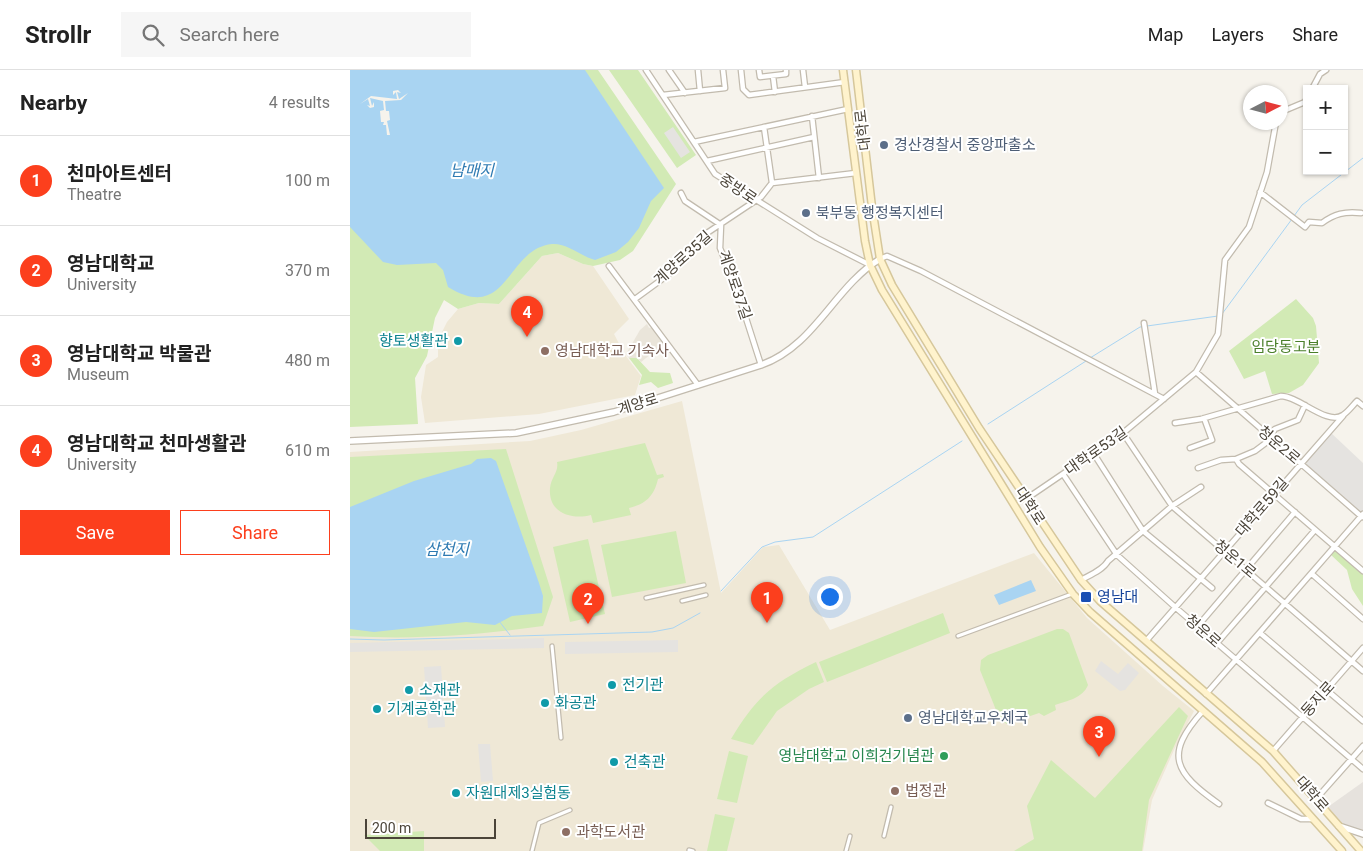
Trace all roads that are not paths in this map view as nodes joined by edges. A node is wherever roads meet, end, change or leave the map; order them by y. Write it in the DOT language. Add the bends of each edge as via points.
graph roads {
  1 [pos="646,70"];
  2 [pos="670,70"];
  3 [pos="698,70"];
  4 [pos="723,70"];
  5 [pos="741,70"];
  6 [pos="759,70"];
  7 [pos="786,70"];
  8 [pos="803,70"];
  9 [pos="843,70"];
  10 [pos="856,70"];
  11 [pos="1326,70"];
  12 [pos="773,76"];
  13 [pos="845,82"];
  14 [pos="1314,85"];
  15 [pos="805,87"];
  16 [pos="700,91"];
  17 [pos="775,92"];
  18 [pos="685,93"];
  19 [pos="663,95"];
  20 [pos="1303,103"];
  21 [pos="1288,109"];
  22 [pos="848,110"];
  23 [pos="812,116"];
  24 [pos="764,127"];
  25 [pos="1275,130"];
  26 [pos="814,137"];
  27 [pos="694,142"];
  28 [pos="768,148"];
  29 [pos="707,162"];
  30 [pos="856,173"];
  31 [pos="819,178"];
  32 [pos="772,183"];
  33 [pos="1260,192"];
  34 [pos="681,193"];
  35 [pos="754,200"];
  36 [pos="1360,213"];
  37 [pos="721,226"];
  38 [pos="880,259"];
  39 [pos="870,265"];
  40 [pos="609,266"];
  41 [pos="635,299"];
  42 [pos="1144,322"];
  43 [pos="761,365"];
  44 [pos="1196,372"];
  45 [pos="698,385"];
  46 [pos="1155,394"];
  47 [pos="1164,399"];
  48 [pos="1305,405"];
  49 [pos="1363,406"];
  50 [pos="1238,410"];
  51 [pos="1342,416"];
  52 [pos="1204,418"];
  53 [pos="1175,423"];
  54 [pos="1123,434"];
  55 [pos="1270,439"];
  56 [pos="350,441"];
  57 [pos="1190,448"];
  58 [pos="1094,454"];
  59 [pos="1236,459"];
  60 [pos="1300,463"];
  61 [pos="1198,468"];
  62 [pos="1063,474"];
  63 [pos="1201,487"];
  64 [pos="1273,494"];
  65 [pos="1026,499"];
  66 [pos="1172,506"];
  67 [pos="1295,512"];
  68 [pos="1362,516"];
  69 [pos="1315,530"];
  70 [pos="1143,531"];
  71 [pos="1335,547"];
  72 [pos="1225,550"];
  73 [pos="1117,554"];
  74 [pos="1247,568"];
  75 [pos="1363,571"];
  76 [pos="1312,574"];
  77 [pos="1200,579"];
  78 [pos="1081,580"];
  79 [pos="704,585"];
  80 [pos="1267,586"];
  81 [pos="1212,588"];
  82 [pos="1073,594"];
  83 [pos="706,595"];
  84 [pos="646,598"];
  85 [pos="682,601"];
  86 [pos="1286,602"];
  87 [pos="1175,608"];
  88 [pos="1363,619"];
  89 [pos="1197,627"];
  90 [pos="1260,633"];
  91 [pos="958,636"];
  92 [pos="1146,641"];
  93 [pos="1217,643"];
  94 [pos="552,646"];
  95 [pos="1363,648"];
  96 [pos="1236,660"];
  97 [pos="1352,661"];
  98 [pos="1363,670"];
  99 [pos="1327,689"];
  100 [pos="1206,694"];
  101 [pos="1203,711"];
  102 [pos="1302,717"];
  103 [pos="1363,721"];
  104 [pos="561,738"];
  105 [pos="1363,746"];
  106 [pos="1273,751"];
  107 [pos="1352,759"];
  108 [pos="1363,769"];
  109 [pos="1316,799"];
  110 [pos="1268,803"];
  111 [pos="1219,804"];
  112 [pos="891,808"];
  113 [pos="570,810"];
  114 [pos="1314,819"];
  115 [pos="1340,826"];
  116 [pos="1322,828"];
  117 [pos="1363,834"];
  118 [pos="850,836"];
  119 [pos="884,836"];
  120 [pos="688,850"];
  121 [pos="532,851"];
  122 [pos="693,851"];
  123 [pos="846,851"];
  124 [pos="1342,851"];
  125 [pos="1360,851"];
  1 -- 19 [label="street, 중방로"];
  2 -- 18 [label="street"];
  3 -- 16 [label="street"];
  4 -- 16 [label="street" via="725,88"];
  5 -- 17 [label="street" via="745,94"];
  6 -- 12 [label="street" via="760,77"];
  7 -- 12 [label="street" via="786,74"];
  8 -- 15 [label="street"];
  9 -- 13 [label="main road"];
  10 -- 38 [label="main road, 대학로"];
  11 -- 14 [label="street"];
  12 -- 17 [label="street"];
  13 -- 15 [label="street"];
  13 -- 22 [label="main road"];
  15 -- 17 [label="street"];
  16 -- 18 [label="street"];
  18 -- 19 [label="street"];
  19 -- 27 [label="street, 중방로"];
  20 -- 21 [label="street"];
  22 -- 23 [label="street"];
  22 -- 30 [label="main road"];
  23 -- 24 [label="street"];
  23 -- 26 [label="street"];
  24 -- 27 [label="street"];
  24 -- 28 [label="street"];
  25 -- 33 [label="street, 대학로53길"];
  26 -- 28 [label="street"];
  26 -- 31 [label="street"];
  27 -- 29 [label="street, 중방로"];
  28 -- 29 [label="street"];
  28 -- 32 [label="street"];
  29 -- 35 [label="street, 중방로" via="715,174"];
  30 -- 31 [label="street"];
  30 -- 39 [label="main road"];
  31 -- 32 [label="street"];
  32 -- 35 [label="street, 계양로35길" via="761,197"];
  33 -- 36 [label="street" via="1305,227 1309,222 1322,223 1342,212"];
  33 -- 44 [label="street, 대학로53길" via="1246,234 1225,260 1218,334"];
  34 -- 37 [label="street" via="685,201"];
  35 -- 37 [label="street, 계양로35길"];
  35 -- 39 [label="street, 중방로"];
  37 -- 41 [label="street, 계양로35길" via="704,235 672,272"];
  37 -- 43 [label="street, 계양로37길" via="720,248"];
  38 -- 39 [label="street, 계양로"];
  38 -- 46 [label="street" via="887,256 915,268"];
  38 -- 65 [label="main road, 대학로" via="930,348"];
  39 -- 43 [label="street, 계양로" via="797,344"];
  39 -- 82 [label="main road" via="944,393"];
  40 -- 41 [label="street"];
  41 -- 45 [label="street"];
  42 -- 46 [label="street"];
  43 -- 45 [label="street, 계양로"];
  44 -- 47 [label="street, 대학로53길"];
  44 -- 50 [label="street, 청운2로"];
  45 -- 56 [label="street, 계양로" via="614,412 516,432"];
  46 -- 47 [label="street"];
  47 -- 54 [label="street, 대학로53길"];
  48 -- 50 [label="street" via="1281,396"];
  48 -- 51 [label="street" via="1334,418"];
  48 -- 55 [label="street" via="1298,420 1275,429"];
  49 -- 51 [label="street, 대학로59길" via="1357,400"];
  50 -- 52 [label="street"];
  50 -- 55 [label="street, 청운2로"];
  51 -- 60 [label="street, 대학로59길"];
  52 -- 53 [label="street"];
  52 -- 57 [label="street" via="1212,440"];
  54 -- 58 [label="street, 대학로53길"];
  54 -- 66 [label="street, 청운1로"];
  55 -- 59 [label="street" via="1255,451"];
  55 -- 60 [label="street, 청운2로"];
  58 -- 62 [label="street, 대학로53길"];
  58 -- 70 [label="street"];
  59 -- 61 [label="street"];
  59 -- 64 [label="street"];
  60 -- 64 [label="street, 대학로59길"];
  60 -- 68 [label="street, 청운2로"];
  62 -- 65 [label="street, 대학로53길"];
  62 -- 73 [label="street, 청운로"];
  63 -- 66 [label="street"];
  64 -- 67 [label="street"];
  64 -- 72 [label="street, 대학로59길"];
  65 -- 78 [label="main road, 대학로"];
  66 -- 70 [label="street"];
  66 -- 72 [label="street, 청운1로"];
  67 -- 69 [label="street"];
  67 -- 74 [label="street"];
  68 -- 71 [label="street"];
  69 -- 71 [label="street"];
  69 -- 80 [label="street"];
  70 -- 73 [label="street"];
  70 -- 77 [label="street"];
  71 -- 75 [label="street"];
  71 -- 76 [label="street"];
  72 -- 74 [label="street, 청운1로"];
  72 -- 77 [label="street, 대학로59길"];
  73 -- 78 [label="street" via="1104,567"];
  73 -- 87 [label="street, 청운로"];
  74 -- 80 [label="street, 청운1로"];
  74 -- 89 [label="street"];
  76 -- 86 [label="street"];
  76 -- 88 [label="street"];
  77 -- 81 [label="street"];
  77 -- 87 [label="street, 대학로59길"];
  78 -- 92 [label="main road, 대학로"];
  79 -- 84 [label="street"];
  80 -- 86 [label="street, 청운1로"];
  80 -- 93 [label="street"];
  82 -- 91 [label="street"];
  82 -- 101 [label="main road"];
  83 -- 85 [label="street"];
  86 -- 90 [label="street"];
  86 -- 97 [label="street, 청운1로"];
  87 -- 89 [label="street, 청운로"];
  87 -- 92 [label="street, 대학로59길"];
  89 -- 93 [label="street, 청운로"];
  90 -- 96 [label="street"];
  90 -- 99 [label="street"];
  92 -- 100 [label="main road, 대학로"];
  93 -- 96 [label="street, 청운로"];
  94 -- 104 [label="street"];
  95 -- 97 [label="street, 둥지로"];
  96 -- 100 [label="street"];
  96 -- 102 [label="street, 청운로"];
  97 -- 98 [label="street, 청운1로"];
  97 -- 99 [label="street, 둥지로"];
  99 -- 102 [label="street, 둥지로"];
  99 -- 103 [label="street"];
  100 -- 106 [label="main road, 대학로"];
  101 -- 111 [label="street" via="1181,740 1178,755 1185,776"];
  101 -- 114 [label="main road" via="1262,762"];
  102 -- 106 [label="street, 둥지로"];
  102 -- 107 [label="street, 청운로"];
  105 -- 107 [label="street"];
  106 -- 109 [label="main road, 대학로"];
  107 -- 108 [label="street, 청운로"];
  107 -- 109 [label="street"];
  109 -- 115 [label="main road, 대학로"];
  110 -- 114 [label="street" via="1301,819"];
  112 -- 119 [label="street"];
  113 -- 121 [label="street" via="539,823"];
  114 -- 116 [label="main road"];
  115 -- 116 [label="main road"];
  115 -- 117 [label="street"];
  115 -- 125 [label="main road, 대학로"];
  116 -- 124 [label="main road"];
  118 -- 123 [label="street"];
  120 -- 122 [label="street"];
}
